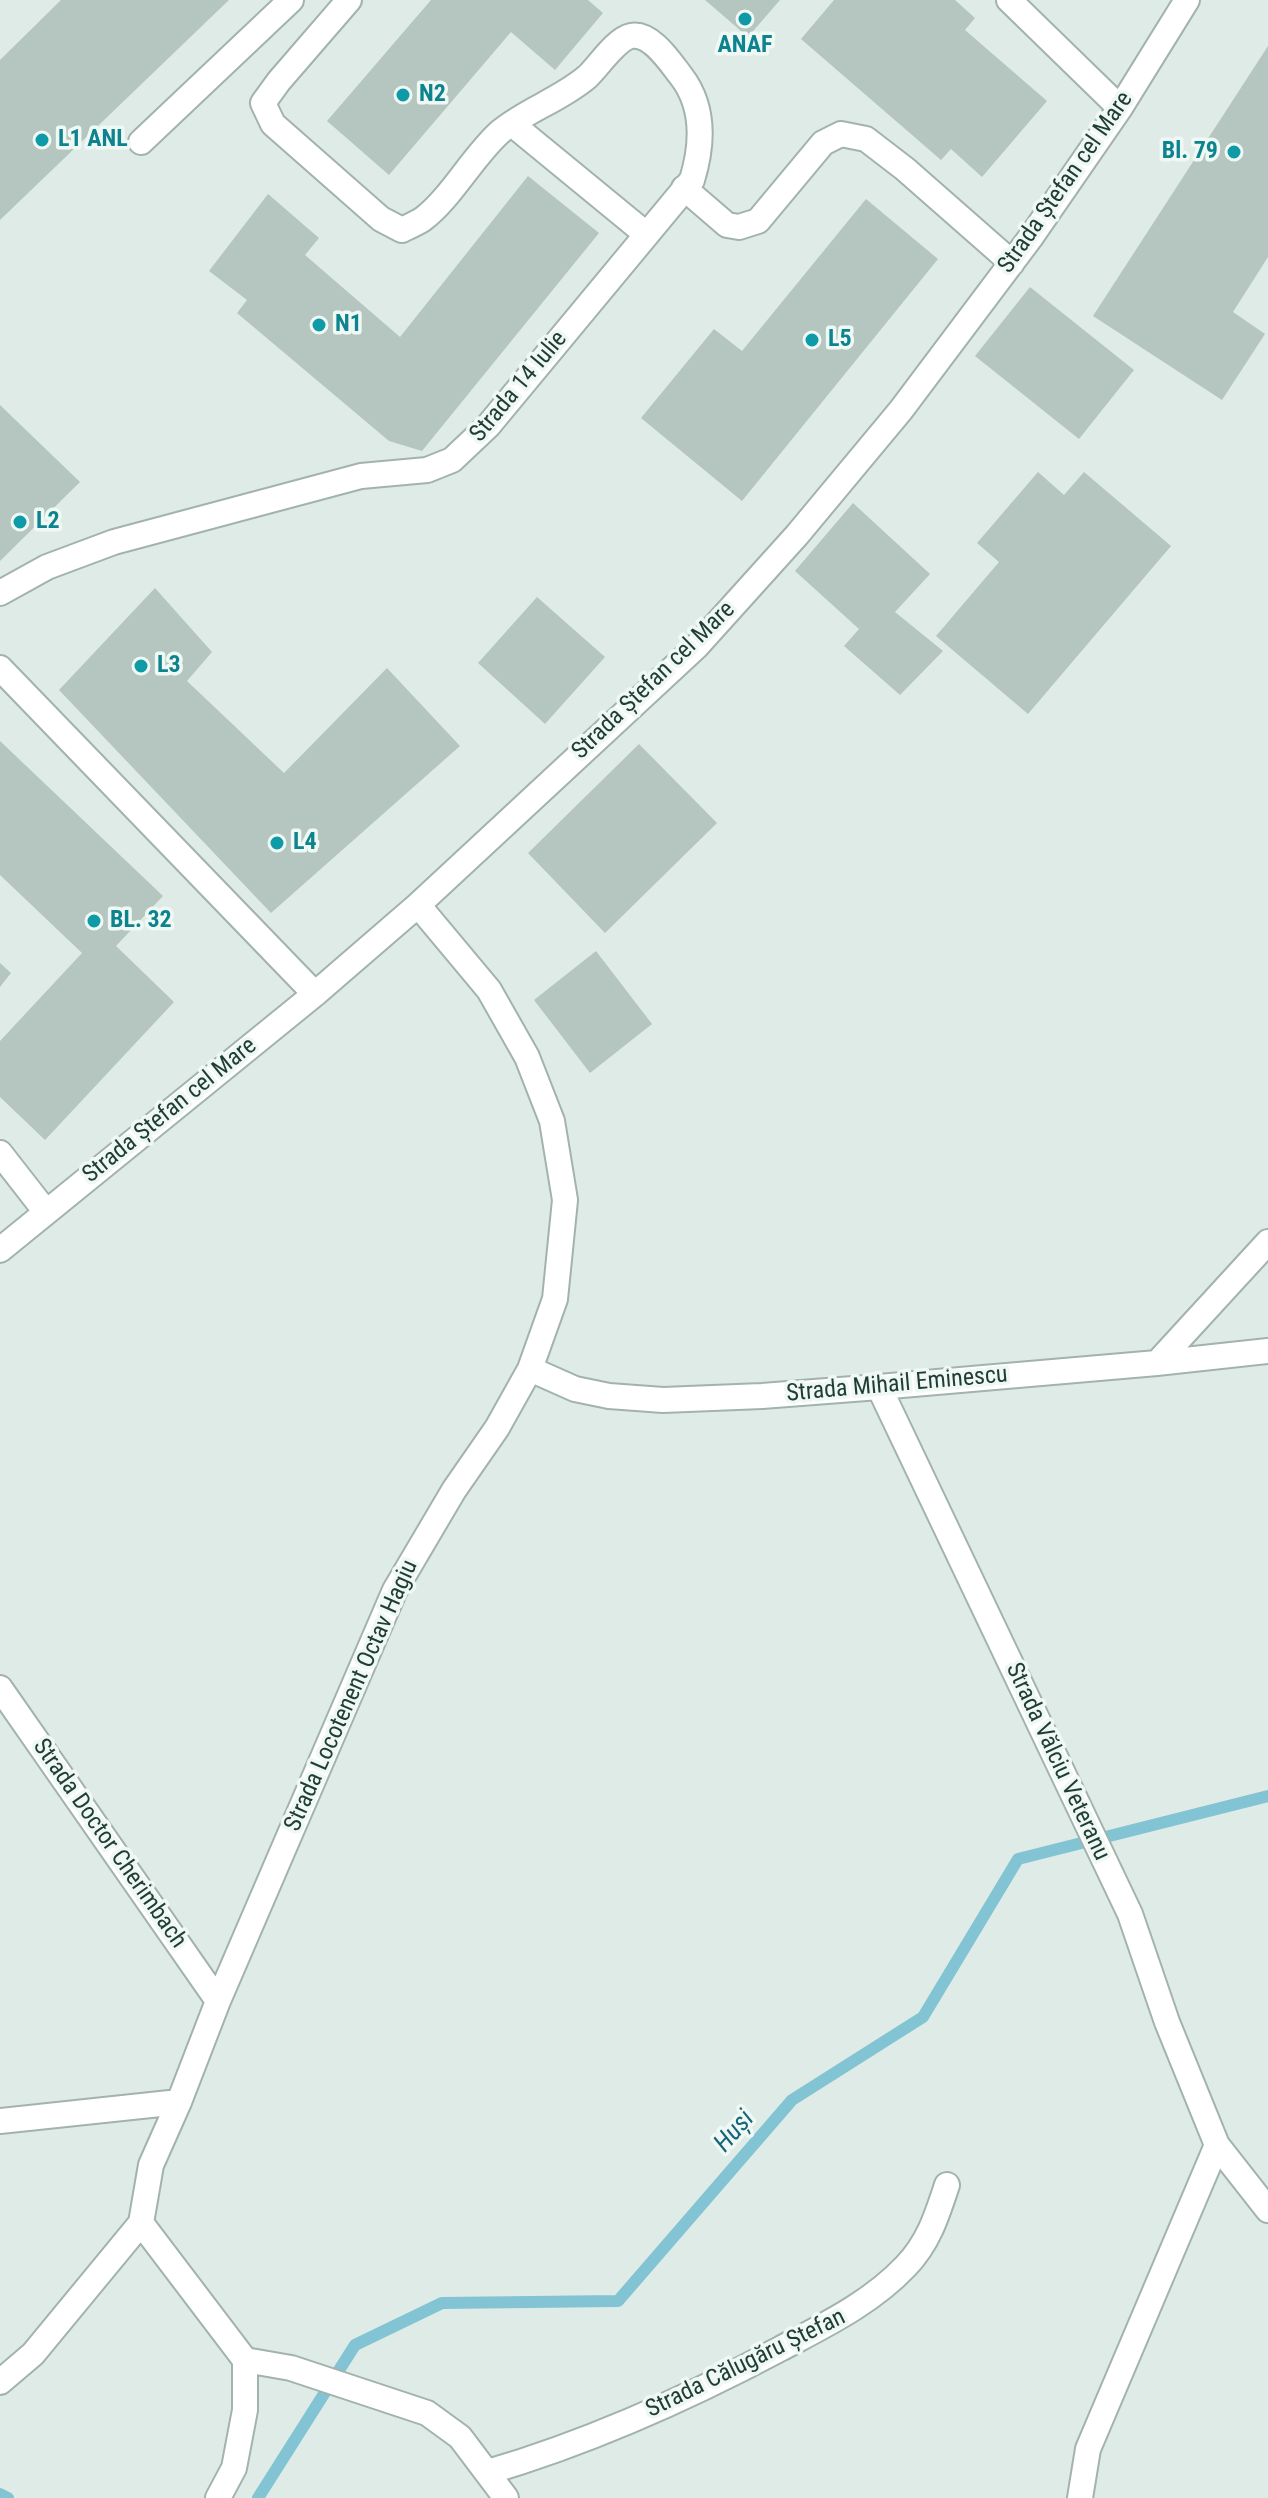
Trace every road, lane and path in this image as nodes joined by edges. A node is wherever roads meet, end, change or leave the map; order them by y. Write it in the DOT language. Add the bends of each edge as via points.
graph roads {
  1 [pos="291,0"];
  2 [pos="349,0"];
  3 [pos="1009,0"];
  4 [pos="1187,0"];
  5 [pos="1120,108"];
  6 [pos="512,124"];
  7 [pos="141,142"];
  8 [pos="684,188"];
  9 [pos="646,234"];
  10 [pos="1012,263"];
  11 [pos="0,593"];
  12 [pos="0,668"];
  13 [pos="418,905"];
  14 [pos="315,994"];
  15 [pos="0,1153"];
  16 [pos="46,1212"];
  17 [pos="1268,1242"];
  18 [pos="0,1250"];
  19 [pos="1268,1351"];
  20 [pos="1157,1363"];
  21 [pos="530,1369"];
  22 [pos="879,1387"];
  23 [pos="0,1688"];
  24 [pos="218,2001"];
  25 [pos="179,2102"];
  26 [pos="0,2121"];
  27 [pos="1217,2145"];
  28 [pos="947,2185"];
  29 [pos="1268,2210"];
  30 [pos="141,2223"];
  31 [pos="245,2360"];
  32 [pos="0,2382"];
  33 [pos="488,2472"];
  34 [pos="218,2498"];
  35 [pos="506,2498"];
  36 [pos="1080,2498"];
  1 -- 7 [label="street"];
  2 -- 6 [label="street" via="263,103 273,124 381,219 402,230 424,218"];
  3 -- 5 [label="street"];
  4 -- 5 [label="street, Strada Ștefan cel Mare"];
  5 -- 10 [label="street, Strada Ștefan cel Mare"];
  6 -- 8 [label="street, Strada 14 Iulie" via="564,95 625,38 646,39 689,86 700,120 700,154"];
  6 -- 9 [label="street"];
  8 -- 9 [label="street, Strada 14 Iulie"];
  8 -- 10 [label="street" via="727,225 739,227 758,221 823,143 841,134 866,139"];
  9 -- 11 [label="street, Strada 14 Iulie" via="488,426 452,460 427,470 361,476 114,542 47,567"];
  10 -- 13 [label="street, Strada Ștefan cel Mare" via="901,410 696,647"];
  12 -- 14 [label="street"];
  13 -- 14 [label="street, Strada Ștefan cel Mare"];
  13 -- 21 [label="street, Strada Locotenent Octav Hagiu" via="489,990 527,1057 552,1121 565,1200 561,1253 555,1299"];
  14 -- 16 [label="street, Strada Ștefan cel Mare"];
  15 -- 16 [label="street"];
  16 -- 18 [label="street, Strada Ștefan cel Mare"];
  17 -- 20 [label="street"];
  19 -- 20 [label="street, Strada Mihail Eminescu"];
  20 -- 22 [label="street, Strada Mihail Eminescu"];
  21 -- 22 [label="street, Strada Mihail Eminescu" via="575,1389 663,1400"];
  21 -- 24 [label="street, Strada Locotenent Octav Hagiu" via="395,1590"];
  22 -- 27 [label="street, Strada Vălciu Veteranu" via="1130,1914"];
  23 -- 24 [label="street, Strada Doctor Cherimbach"];
  24 -- 25 [label="street, Strada Locotenent Octav Hagiu"];
  25 -- 26 [label="street"];
  25 -- 30 [label="street, Strada Locotenent Octav Hagiu" via="151,2165"];
  27 -- 29 [label="street, Strada Vălciu Veteranu"];
  27 -- 36 [label="street" via="1088,2449"];
  28 -- 33 [label="street, Strada Călugăru Ștefan" via="929,2236 906,2266 855,2309 717,2382 581,2443"];
  30 -- 31 [label="street"];
  30 -- 32 [label="street" via="33,2354"];
  31 -- 33 [label="street" via="291,2368 427,2413 460,2437"];
  31 -- 34 [label="street" via="245,2410 234,2468"];
  33 -- 35 [label="street"];
}
